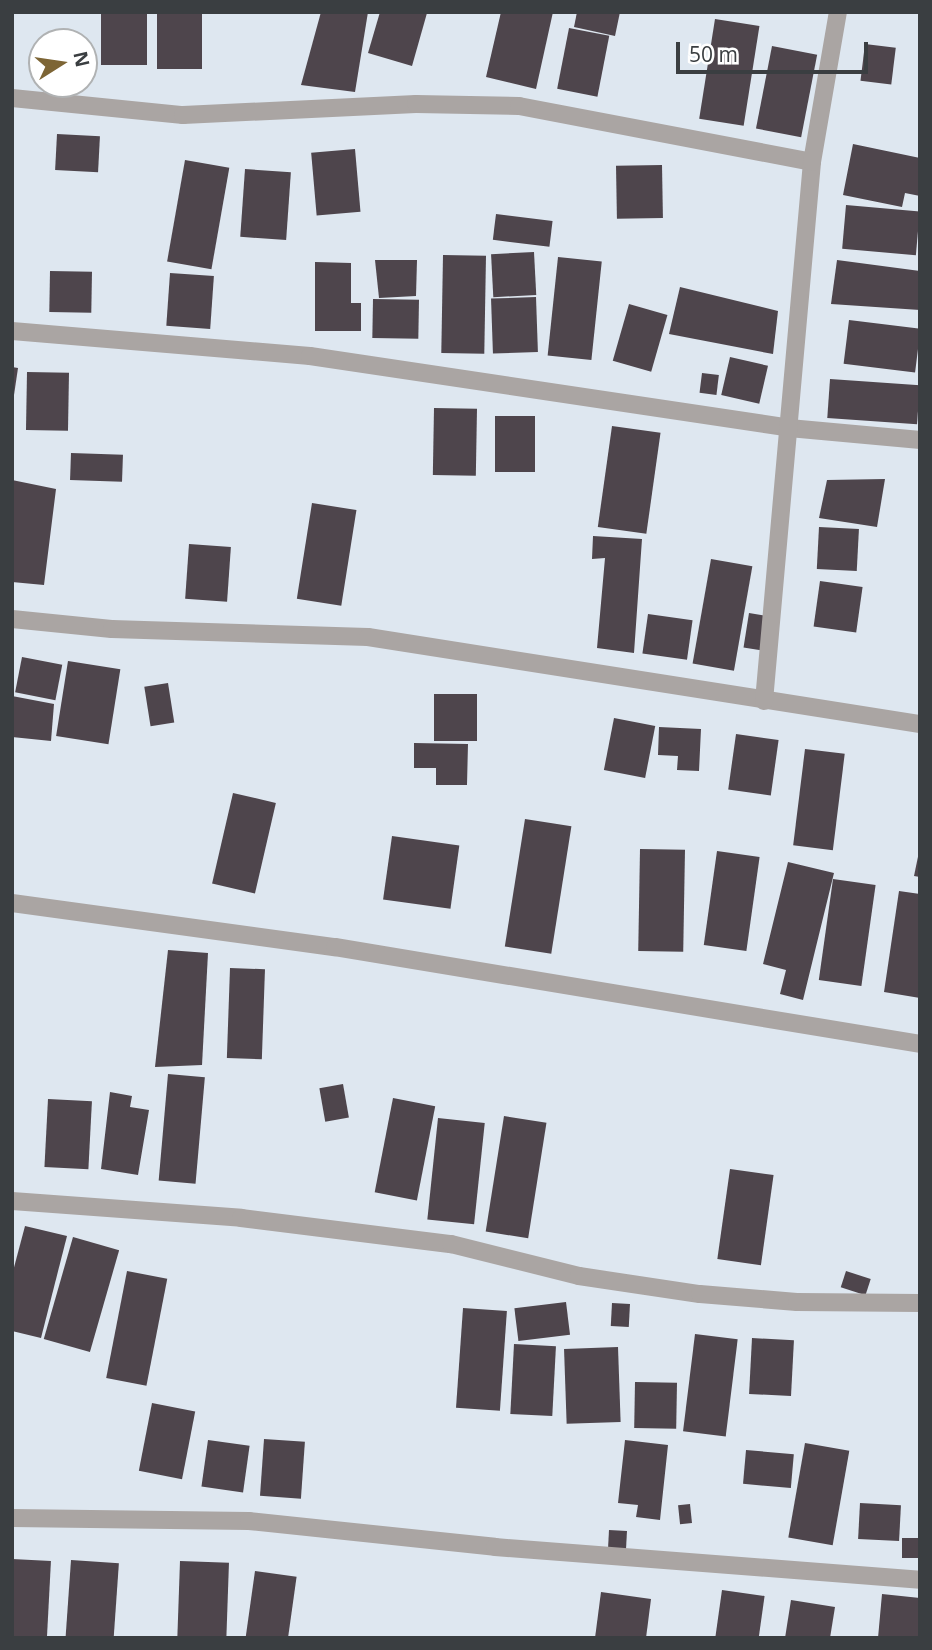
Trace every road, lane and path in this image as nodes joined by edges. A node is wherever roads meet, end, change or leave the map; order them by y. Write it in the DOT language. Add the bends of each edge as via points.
graph roads {
  1 [pos="838,12"];
  2 [pos="12,99"];
  3 [pos="811,162"];
  4 [pos="12,331"];
  5 [pos="789,428"];
  6 [pos="920,440"];
  7 [pos="12,618"];
  8 [pos="764,701"];
  9 [pos="920,724"];
  10 [pos="12,903"];
  11 [pos="920,1044"];
  12 [pos="12,1201"];
  13 [pos="920,1303"];
  14 [pos="12,1518"];
  15 [pos="920,1580"];
  1 -- 3 [label="street"];
  2 -- 3 [label="street" via="183,115 416,104 519,106"];
  3 -- 5 [label="street"];
  4 -- 5 [label="street" via="310,356"];
  5 -- 6 [label="street"];
  5 -- 8 [label="street"];
  7 -- 8 [label="street" via="112,629 368,637"];
  8 -- 9 [label="street"];
  10 -- 11 [label="street" via="335,947"];
  12 -- 13 [label="street" via="241,1218 451,1244 579,1276 700,1294"];
  14 -- 15 [label="street" via="249,1521 495,1547"];
}
